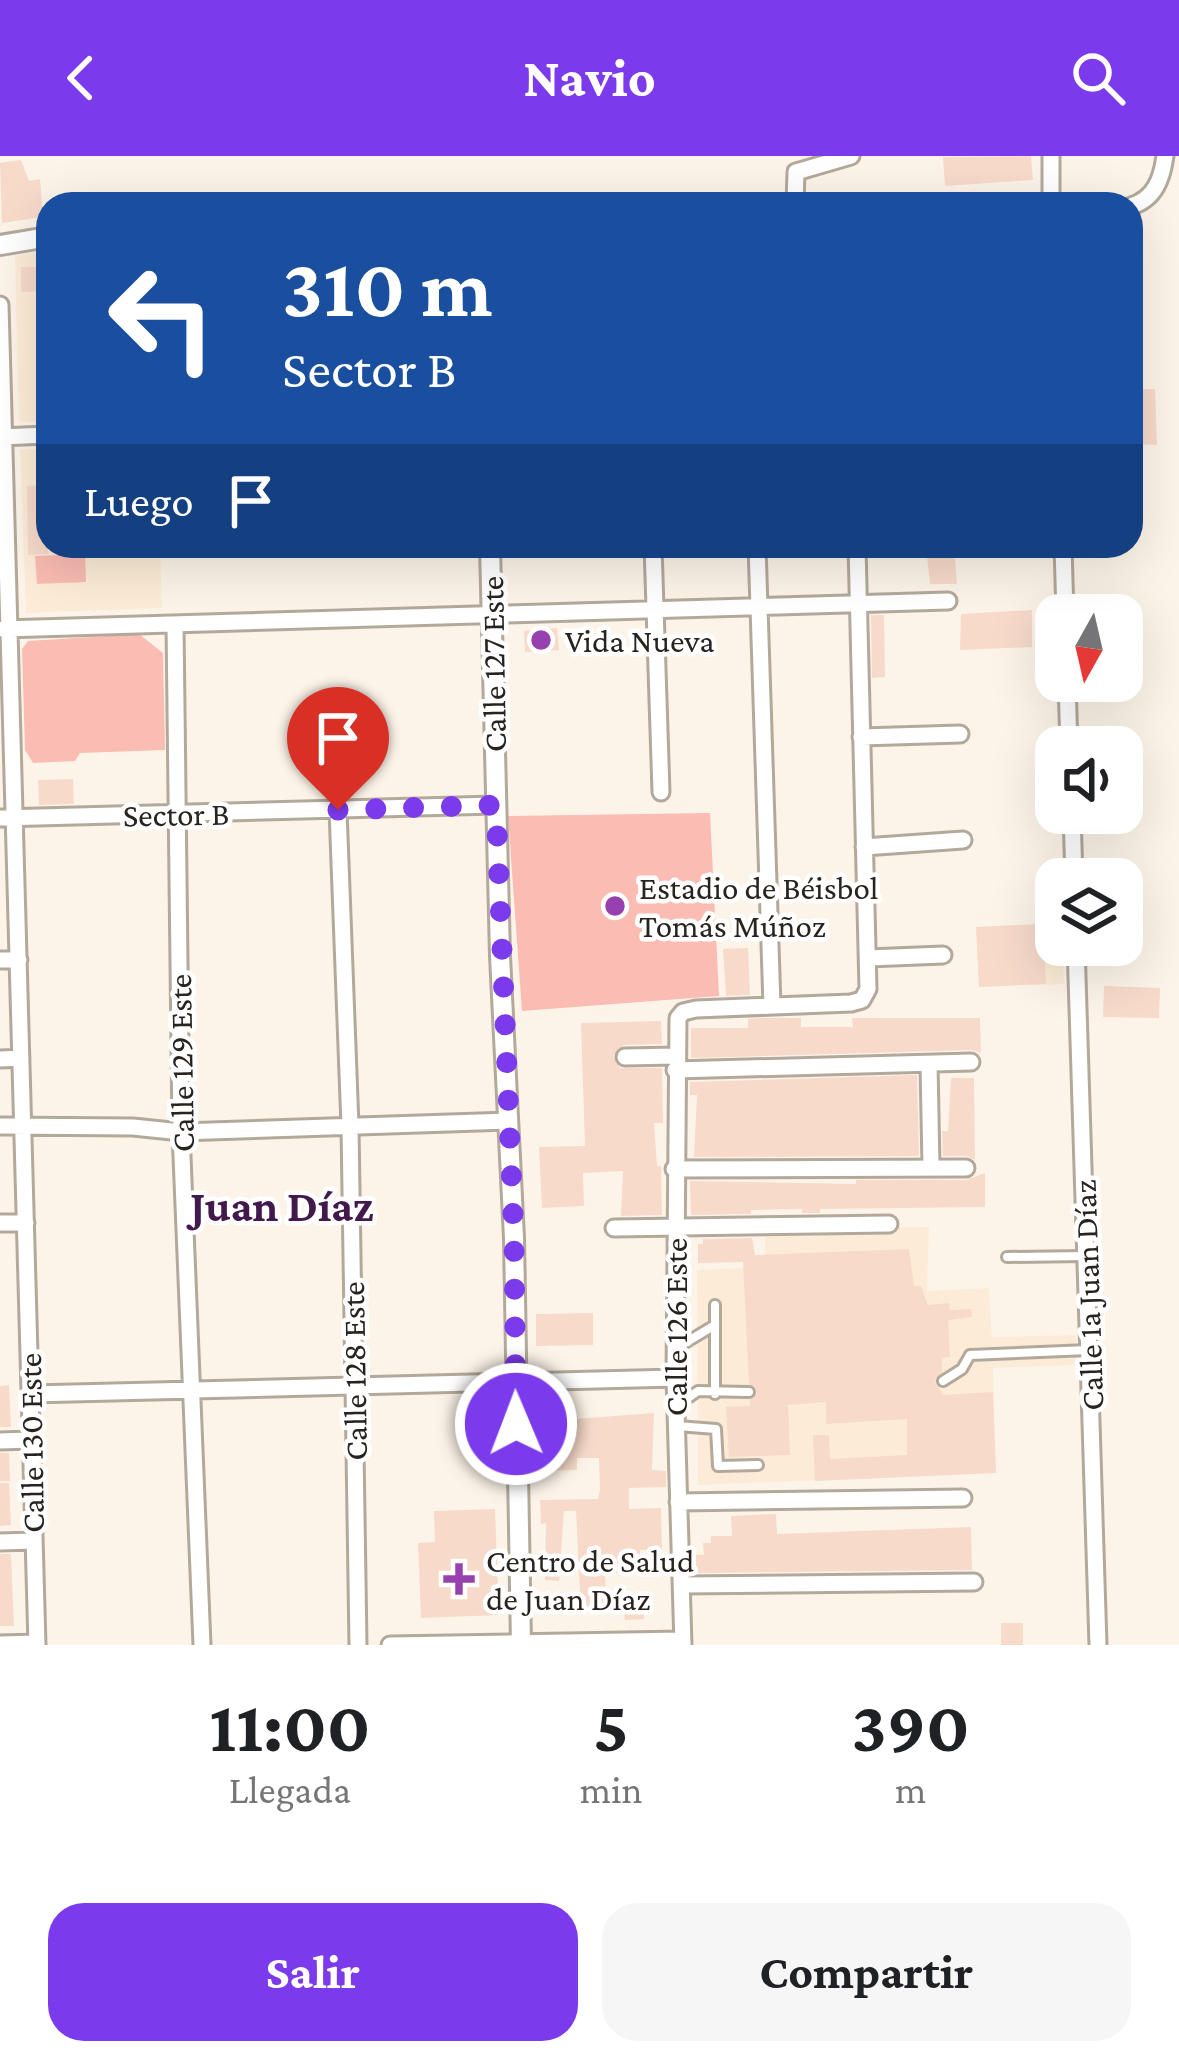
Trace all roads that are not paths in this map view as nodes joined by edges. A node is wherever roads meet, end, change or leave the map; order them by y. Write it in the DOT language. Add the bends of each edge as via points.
graph roads {
  1 [pos="851,156"];
  2 [pos="1051,156"];
  3 [pos="1165,156"];
  4 [pos="1162,176"];
  5 [pos="1179,182"];
  6 [pos="795,192"];
  7 [pos="1051,192"];
  8 [pos="1143,199"];
  9 [pos="36,239"];
  10 [pos="0,245"];
  11 [pos="0,305"];
  12 [pos="36,436"];
  13 [pos="1,437"];
  14 [pos="490,558"];
  15 [pos="653,558"];
  16 [pos="757,558"];
  17 [pos="857,558"];
  18 [pos="1063,558"];
  19 [pos="1064,594"];
  20 [pos="948,601"];
  21 [pos="858,603"];
  22 [pos="759,608"];
  23 [pos="654,610"];
  24 [pos="492,614"];
  25 [pos="175,624"];
  26 [pos="5,629"];
  27 [pos="960,734"];
  28 [pos="861,737"];
  29 [pos="662,792"];
  30 [pos="496,805"];
  31 [pos="338,810"];
  32 [pos="179,814"];
  33 [pos="7,818"];
  34 [pos="963,840"];
  35 [pos="864,847"];
  36 [pos="943,955"];
  37 [pos="868,958"];
  38 [pos="0,960"];
  39 [pos="19,960"];
  40 [pos="1077,966"];
  41 [pos="772,1006"];
  42 [pos="21,1058"];
  43 [pos="625,1058"];
  44 [pos="0,1059"];
  45 [pos="971,1062"];
  46 [pos="675,1063"];
  47 [pos="929,1064"];
  48 [pos="509,1120"];
  49 [pos="0,1126"];
  50 [pos="23,1126"];
  51 [pos="350,1126"];
  52 [pos="181,1132"];
  53 [pos="931,1167"];
  54 [pos="966,1168"];
  55 [pos="674,1169"];
  56 [pos="26,1222"];
  57 [pos="0,1223"];
  58 [pos="889,1224"];
  59 [pos="675,1227"];
  60 [pos="614,1228"];
  61 [pos="1086,1256"];
  62 [pos="1007,1257"];
  63 [pos="715,1304"];
  64 [pos="715,1325"];
  65 [pos="675,1349"];
  66 [pos="1089,1350"];
  67 [pos="675,1378"];
  68 [pos="515,1380"];
  69 [pos="943,1382"];
  70 [pos="354,1384"];
  71 [pos="190,1388"];
  72 [pos="749,1392"];
  73 [pos="32,1394"];
  74 [pos="715,1394"];
  75 [pos="676,1407"];
  76 [pos="676,1426"];
  77 [pos="30,1440"];
  78 [pos="0,1441"];
  79 [pos="758,1465"];
  80 [pos="964,1498"];
  81 [pos="678,1502"];
  82 [pos="33,1541"];
  83 [pos="0,1542"];
  84 [pos="974,1582"];
  85 [pos="681,1585"];
  86 [pos="682,1642"];
  87 [pos="521,1643"];
  88 [pos="0,1644"];
  89 [pos="37,1644"];
  90 [pos="202,1645"];
  91 [pos="358,1645"];
  92 [pos="390,1645"];
  93 [pos="1098,1645"];
  1 -- 6 [label="street" via="796,172"];
  2 -- 7 [label="street"];
  3 -- 4 [label="street"];
  4 -- 5 [label="street"];
  4 -- 8 [label="street"];
  9 -- 10 [label="street"];
  11 -- 13 [label="street, Calle 130 Este"];
  12 -- 13 [label="street"];
  13 -- 26 [label="street, Calle 130 Este"];
  14 -- 24 [label="street, Calle 127 Este"];
  15 -- 23 [label="street"];
  16 -- 22 [label="street"];
  17 -- 21 [label="street"];
  18 -- 19 [label="street"];
  20 -- 21 [label="street"];
  21 -- 22 [label="street"];
  21 -- 28 [label="street"];
  22 -- 23 [label="street"];
  22 -- 41 [label="street"];
  23 -- 24 [label="street"];
  23 -- 29 [label="street"];
  24 -- 25 [label="street"];
  24 -- 30 [label="street, Calle 127 Este"];
  25 -- 26 [label="street"];
  25 -- 32 [label="street, Calle 129 Este"];
  26 -- 33 [label="street, Calle 130 Este"];
  27 -- 28 [label="street"];
  28 -- 35 [label="street"];
  30 -- 31 [label="street, Sector B"];
  30 -- 48 [label="street, Calle 127 Este"];
  31 -- 32 [label="street, Sector B"];
  31 -- 51 [label="street, Calle 128 Este"];
  32 -- 33 [label="street, Sector B"];
  32 -- 52 [label="street, Calle 129 Este"];
  33 -- 39 [label="street, Calle 130 Este"];
  34 -- 35 [label="street"];
  35 -- 37 [label="street"];
  36 -- 37 [label="street"];
  37 -- 41 [label="street" via="862,1000"];
  38 -- 39 [label="street"];
  39 -- 42 [label="street, Calle 130 Este"];
  40 -- 61 [label="street, Calle 1a Juan Díaz"];
  41 -- 46 [label="street, Calle 126 Este" via="683,1012"];
  42 -- 44 [label="street"];
  42 -- 50 [label="street, Calle 130 Este"];
  43 -- 46 [label="street"];
  45 -- 47 [label="street"];
  46 -- 47 [label="street"];
  46 -- 55 [label="street, Calle 126 Este"];
  47 -- 53 [label="street"];
  48 -- 51 [label="street"];
  48 -- 68 [label="street, Calle 127 Este"];
  49 -- 50 [label="street"];
  50 -- 52 [label="street"];
  50 -- 56 [label="street, Calle 130 Este"];
  51 -- 52 [label="street"];
  51 -- 70 [label="street, Calle 128 Este"];
  52 -- 71 [label="street, Calle 129 Este"];
  53 -- 54 [label="street"];
  53 -- 55 [label="street"];
  55 -- 59 [label="street, Calle 126 Este"];
  56 -- 57 [label="street"];
  56 -- 73 [label="street, Calle 130 Este"];
  58 -- 59 [label="street"];
  59 -- 60 [label="street"];
  59 -- 65 [label="street, Calle 126 Este"];
  61 -- 62 [label="lane"];
  61 -- 66 [label="street, Calle 1a Juan Díaz"];
  63 -- 64 [label="lane"];
  64 -- 65 [label="lane"];
  64 -- 74 [label="lane"];
  65 -- 67 [label="street, Calle 126 Este"];
  66 -- 69 [label="lane" via="970,1355"];
  66 -- 93 [label="street, Calle 1a Juan Díaz"];
  67 -- 68 [label="street"];
  67 -- 75 [label="street, Calle 126 Este"];
  68 -- 70 [label="street"];
  68 -- 87 [label="street, Calle 127 Este"];
  70 -- 71 [label="street"];
  70 -- 91 [label="street, Calle 128 Este"];
  71 -- 73 [label="street"];
  71 -- 90 [label="street, Calle 129 Este"];
  72 -- 74 [label="lane"];
  73 -- 77 [label="street, Calle 130 Este"];
  74 -- 75 [label="lane" via="698,1391"];
  75 -- 76 [label="street, Calle 126 Este"];
  76 -- 79 [label="lane" via="716,1429 718,1466"];
  76 -- 81 [label="street, Calle 126 Este"];
  77 -- 78 [label="street"];
  77 -- 82 [label="street, Calle 130 Este"];
  80 -- 81 [label="street"];
  81 -- 85 [label="street, Calle 126 Este"];
  82 -- 83 [label="street"];
  82 -- 89 [label="street, Calle 130 Este"];
  84 -- 85 [label="street"];
  85 -- 86 [label="street, Calle 126 Este"];
  86 -- 87 [label="street"];
  87 -- 92 [label="street"];
  88 -- 89 [label="street"];
}
